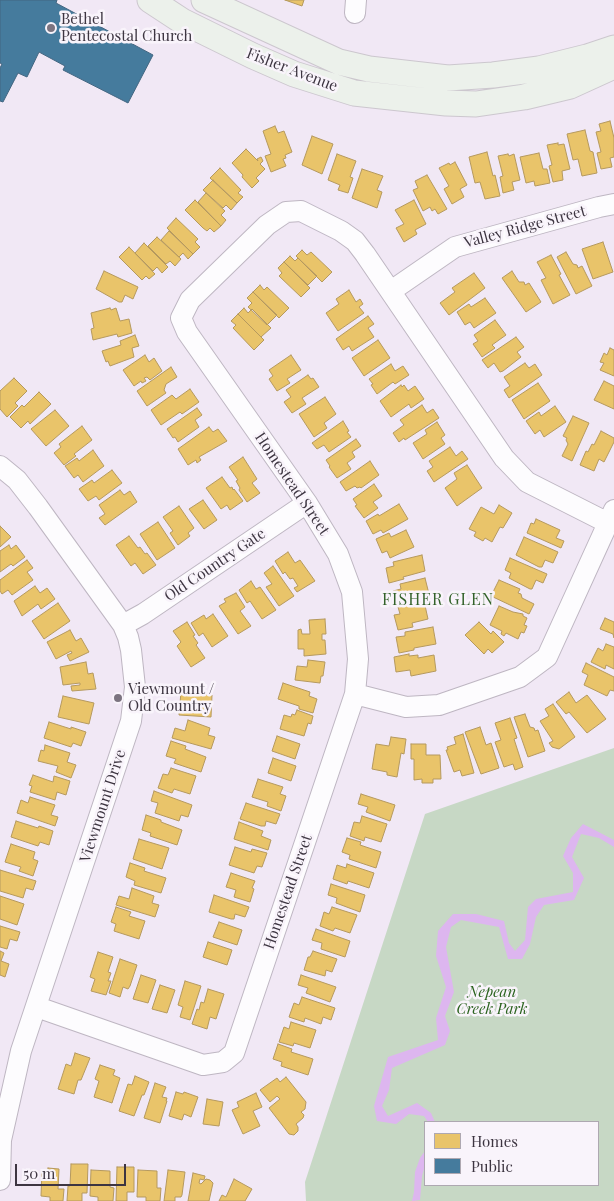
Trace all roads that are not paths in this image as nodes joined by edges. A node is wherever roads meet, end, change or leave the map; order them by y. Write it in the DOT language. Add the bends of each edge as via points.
graph roads {
  1 [pos="204,0"];
  2 [pos="159,3"];
  3 [pos="614,48"];
  4 [pos="614,66"];
  5 [pos="448,78"];
  6 [pos="614,79"];
  7 [pos="570,86"];
  8 [pos="446,103"];
  9 [pos="614,204"];
  10 [pos="390,291"];
  11 [pos="0,466"];
  12 [pos="307,503"];
  13 [pos="611,516"];
  14 [pos="123,626"];
  15 [pos="354,694"];
  16 [pos="37,1007"];
  17 [pos="2,1126"];
  18 [pos="0,1180"];
  1 -- 5 [label="main road, Fisher Avenue" via="339,62 369,69"];
  2 -- 8 [label="main road, Fisher Avenue" via="182,21 294,74 354,93"];
  3 -- 5 [label="main road, Fisher Avenue" via="539,69"];
  4 -- 7 [label="main road, Fisher Avenue"];
  5 -- 8 [label="main road"];
  6 -- 7 [label="main road"];
  7 -- 8 [label="main road, Fisher Avenue" via="476,104"];
  9 -- 10 [label="street, Valley Ridge Street" via="455,247"];
  10 -- 12 [label="street, Homestead Street" via="355,241 301,211 286,212 267,225 184,309 181,318 187,332"];
  10 -- 13 [label="street, Homestead Street" via="504,458 527,482"];
  11 -- 14 [label="street, Viewmount Drive" via="17,480 38,507"];
  12 -- 14 [label="street, Old Country Gate"];
  12 -- 15 [label="street, Homestead Street" via="338,554 352,592 358,659"];
  13 -- 15 [label="street" via="547,657 520,677 439,705 406,707"];
  14 -- 16 [label="street, Viewmount Drive" via="134,672 131,721"];
  15 -- 16 [label="street, Homestead Street" via="234,1053 222,1062 203,1065"];
  16 -- 17 [label="street, Viewmount Drive"];
  17 -- 18 [label="street, Viewmount Drive"];
}
